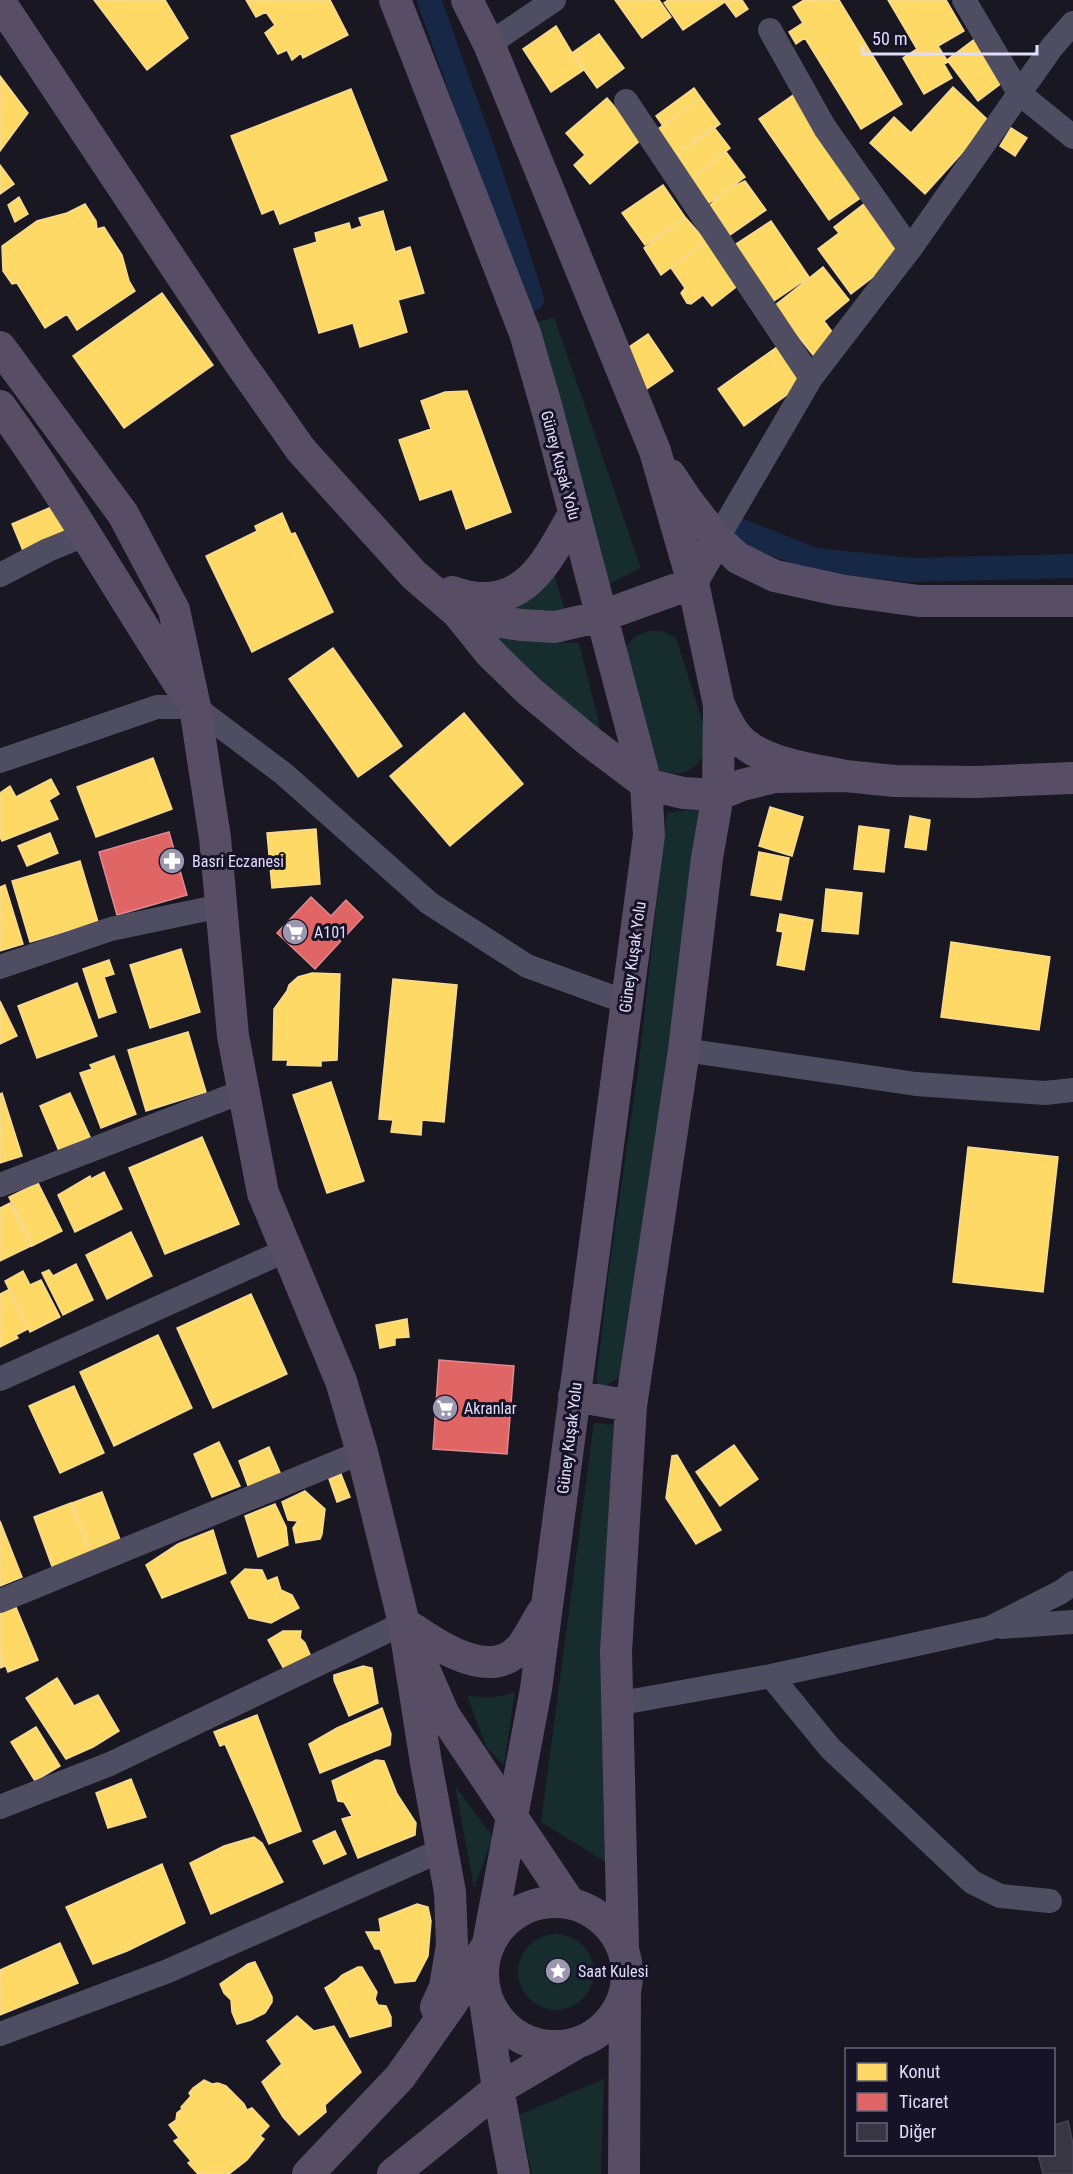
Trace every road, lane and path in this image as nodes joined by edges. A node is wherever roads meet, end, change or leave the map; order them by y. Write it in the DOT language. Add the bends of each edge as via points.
graph roads {
  1 [pos="395,0"];
  2 [pos="467,0"];
  3 [pos="554,0"];
  4 [pos="964,0"];
  5 [pos="0,2"];
  6 [pos="1073,23"];
  7 [pos="770,30"];
  8 [pos="489,44"];
  9 [pos="1019,93"];
  10 [pos="626,101"];
  11 [pos="1073,137"];
  12 [pos="910,249"];
  13 [pos="0,347"];
  14 [pos="811,378"];
  15 [pos="0,406"];
  16 [pos="655,451"];
  17 [pos="574,514"];
  18 [pos="85,535"];
  19 [pos="717,539"];
  20 [pos="0,575"];
  21 [pos="414,575"];
  22 [pos="693,583"];
  23 [pos="1073,602"];
  24 [pos="457,612"];
  25 [pos="602,615"];
  26 [pos="718,705"];
  27 [pos="195,707"];
  28 [pos="0,761"];
  29 [pos="845,776"];
  30 [pos="1073,778"];
  31 [pos="646,784"];
  32 [pos="718,795"];
  33 [pos="221,906"];
  34 [pos="0,967"];
  35 [pos="626,1002"];
  36 [pos="684,1050"];
  37 [pos="1073,1090"];
  38 [pos="244,1091"];
  39 [pos="0,1185"];
  40 [pos="287,1250"];
  41 [pos="0,1379"];
  42 [pos="574,1396"];
  43 [pos="631,1406"];
  44 [pos="362,1452"];
  45 [pos="1073,1583"];
  46 [pos="0,1601"];
  47 [pos="547,1605"];
  48 [pos="1073,1622"];
  49 [pos="404,1623"];
  50 [pos="990,1628"];
  51 [pos="771,1676"];
  52 [pos="616,1704"];
  53 [pos="0,1807"];
  54 [pos="512,1817"];
  55 [pos="442,1850"];
  56 [pos="1050,1901"];
  57 [pos="569,1902"];
  58 [pos="488,1944"];
  59 [pos="623,1947"];
  60 [pos="484,1991"];
  61 [pos="624,1995"];
  62 [pos="0,2034"];
  63 [pos="576,2044"];
  64 [pos="400,2077"];
  65 [pos="498,2089"];
  66 [pos="308,2174"];
  67 [pos="393,2174"];
  68 [pos="514,2174"];
  69 [pos="624,2174"];
  1 -- 17 [label="main road, Güney Kuşak Yolu" via="525,333"];
  2 -- 8 [label="main road"];
  3 -- 8 [label="street"];
  4 -- 9 [label="street"];
  5 -- 21 [label="main road" via="301,450"];
  6 -- 9 [label="street"];
  7 -- 12 [label="street" via="825,128"];
  8 -- 16 [label="main road"];
  9 -- 11 [label="street"];
  9 -- 12 [label="street"];
  10 -- 14 [label="street"];
  12 -- 14 [label="street"];
  13 -- 27 [label="main road" via="123,514 174,610"];
  14 -- 19 [label="street"];
  15 -- 18 [label="main road"];
  16 -- 19 [label="main road"];
  16 -- 22 [label="main road"];
  17 -- 21 [label="main road" via="541,570 515,592 477,598 445,591"];
  17 -- 25 [label="main road, Güney Kuşak Yolu"];
  18 -- 20 [label="street"];
  18 -- 27 [label="main road"];
  19 -- 22 [label="main road"];
  19 -- 23 [label="main road" via="738,558 775,576 839,590 919,601"];
  21 -- 24 [label="main road"];
  22 -- 25 [label="main road"];
  22 -- 26 [label="main road"];
  24 -- 25 [label="main road" via="521,625 555,627"];
  24 -- 31 [label="main road" via="490,653 529,691"];
  25 -- 31 [label="main road, Güney Kuşak Yolu"];
  26 -- 29 [label="main road" via="736,736 757,752 788,764"];
  26 -- 32 [label="main road"];
  27 -- 28 [label="street" via="157,707"];
  27 -- 33 [label="main road"];
  27 -- 35 [label="street" via="284,774 429,903 527,966"];
  29 -- 30 [label="main road" via="976,782"];
  29 -- 32 [label="main road" via="775,777"];
  31 -- 32 [label="main road" via="682,793"];
  31 -- 35 [label="main road, Güney Kuşak Yolu" via="649,835"];
  32 -- 36 [label="main road"];
  33 -- 34 [label="street" via="111,929"];
  33 -- 38 [label="main road" via="233,1036"];
  35 -- 42 [label="main road, Güney Kuşak Yolu"];
  36 -- 37 [label="street" via="916,1084 1046,1093"];
  36 -- 43 [label="main road"];
  38 -- 39 [label="street"];
  38 -- 40 [label="main road" via="263,1193"];
  40 -- 41 [label="street"];
  40 -- 44 [label="main road" via="341,1381"];
  42 -- 43 [label="main road"];
  42 -- 47 [label="main road, Güney Kuşak Yolu"];
  43 -- 52 [label="main road"];
  44 -- 46 [label="street"];
  44 -- 49 [label="main road"];
  45 -- 50 [label="street"];
  47 -- 49 [label="main road" via="522,1646 501,1661 454,1654"];
  47 -- 54 [label="main road, Güney Kuşak Yolu"];
  48 -- 50 [label="street"];
  49 -- 53 [label="street" via="110,1764"];
  49 -- 54 [label="main road" via="444,1715"];
  49 -- 55 [label="main road"];
  50 -- 51 [label="street"];
  51 -- 52 [label="street"];
  51 -- 56 [label="street" via="830,1748 972,1882 1000,1896"];
  52 -- 59 [label="main road"];
  54 -- 57 [label="main road"];
  54 -- 58 [label="main road, Güney Kuşak Yolu"];
  55 -- 62 [label="street" via="168,1971"];
  55 -- 64 [label="main road" via="450,1892 446,1987"];
  57 -- 58 [label="main road" via="545,1902 521,1909 502,1924"];
  57 -- 59 [label="main road" via="592,1911 610,1926"];
  58 -- 60 [label="main road" via="482,1968"];
  58 -- 64 [label="main road"];
  59 -- 61 [label="main road" via="628,1971"];
  60 -- 63 [label="main road" via="494,2013 509,2031 530,2043 553,2047"];
  60 -- 65 [label="main road"];
  61 -- 63 [label="main road" via="606,2025"];
  61 -- 69 [label="main road"];
  63 -- 65 [label="main road"];
  64 -- 66 [label="main road"];
  65 -- 67 [label="main road"];
  65 -- 68 [label="main road"];
}
